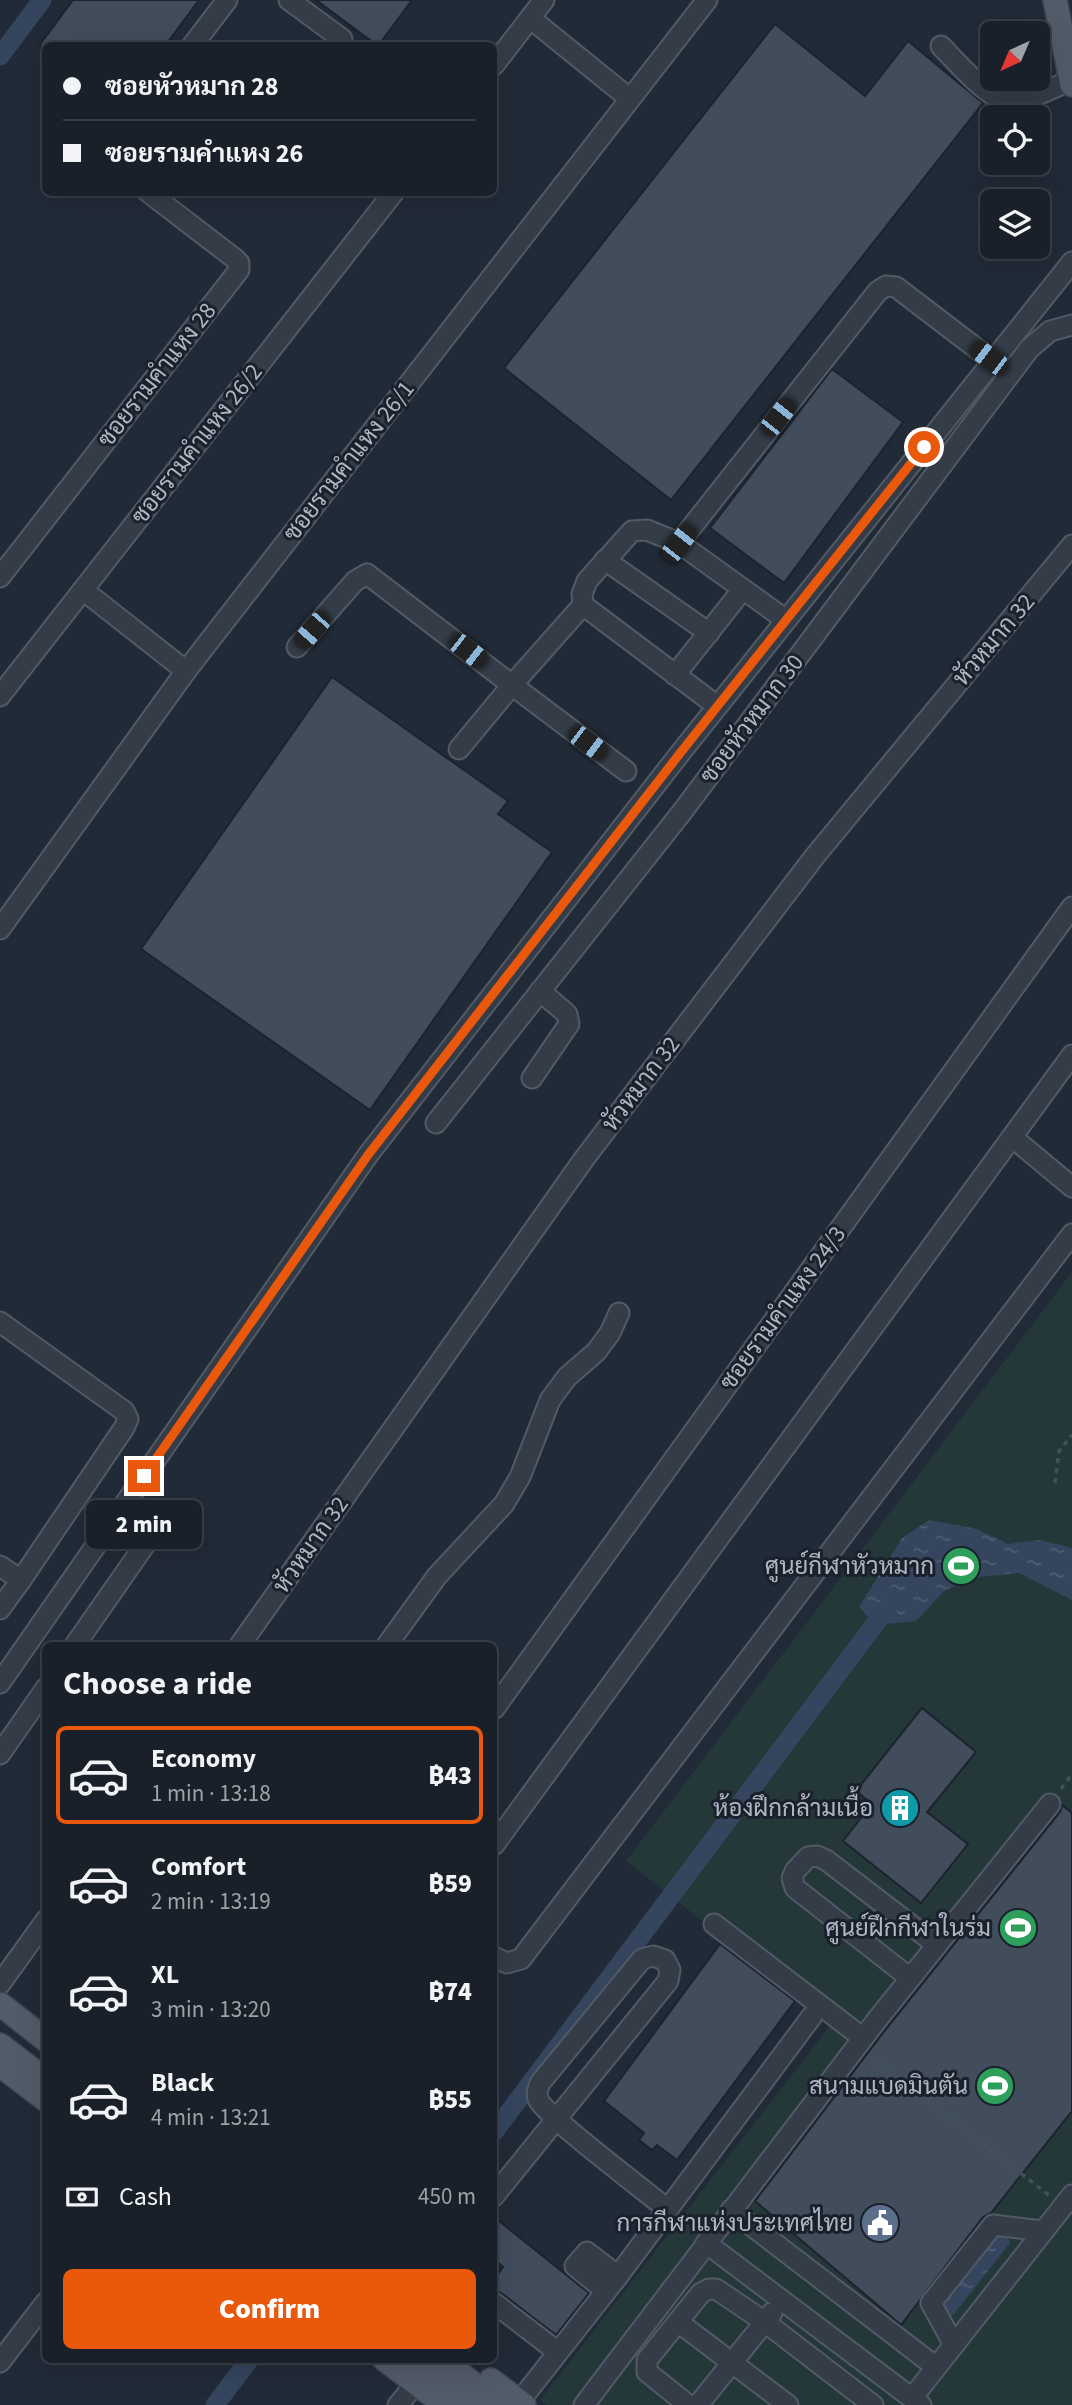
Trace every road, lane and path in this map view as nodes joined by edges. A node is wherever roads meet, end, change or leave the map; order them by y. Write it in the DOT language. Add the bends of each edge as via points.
graph roads {
  1 [pos="227,0"];
  2 [pos="289,0"];
  3 [pos="544,0"];
  4 [pos="708,0"];
  5 [pos="1055,0"];
  6 [pos="530,18"];
  7 [pos="342,39"];
  8 [pos="194,42"];
  9 [pos="941,46"];
  10 [pos="497,61"];
  11 [pos="1072,82"];
  12 [pos="630,99"];
  13 [pos="153,196"];
  14 [pos="391,196"];
  15 [pos="1072,262"];
  16 [pos="1072,325"];
  17 [pos="993,361"];
  18 [pos="679,543"];
  19 [pos="1072,545"];
  20 [pos="605,560"];
  21 [pos="0,577"];
  22 [pos="743,589"];
  23 [pos="83,590"];
  24 [pos="583,605"];
  25 [pos="786,620"];
  26 [pos="709,633"];
  27 [pos="297,647"];
  28 [pos="186,671"];
  29 [pos="675,675"];
  30 [pos="512,685"];
  31 [pos="0,696"];
  32 [pos="718,706"];
  33 [pos="460,749"];
  34 [pos="626,771"];
  35 [pos="1072,907"];
  36 [pos="0,929"];
  37 [pos="540,991"];
  38 [pos="1072,1055"];
  39 [pos="532,1077"];
  40 [pos="436,1123"];
  41 [pos="1012,1137"];
  42 [pos="1072,1187"];
  43 [pos="1072,1234"];
  44 [pos="619,1312"];
  45 [pos="0,1322"];
  46 [pos="1072,1435"];
  47 [pos="1055,1483"];
  48 [pos="151,1536"];
  49 [pos="0,1566"];
  50 [pos="20,1580"];
  51 [pos="0,1609"];
  52 [pos="77,1642"];
  53 [pos="242,1642"];
  54 [pos="389,1642"];
  55 [pos="0,1683"];
  56 [pos="42,1694"];
  57 [pos="497,1705"];
  58 [pos="0,1754"];
  59 [pos="1050,1804"];
  60 [pos="497,1841"];
  61 [pos="714,1924"];
  62 [pos="42,1926"];
  63 [pos="937,1945"];
  64 [pos="497,1958"];
  65 [pos="911,1978"];
  66 [pos="0,1984"];
  67 [pos="0,2004"];
  68 [pos="811,2016"];
  69 [pos="0,2021"];
  70 [pos="42,2037"];
  71 [pos="861,2042"];
  72 [pos="0,2045"];
  73 [pos="42,2053"];
  74 [pos="3,2073"];
  75 [pos="42,2077"];
  76 [pos="42,2097"];
  77 [pos="557,2119"];
  78 [pos="497,2192"];
  79 [pos="1068,2200"];
  80 [pos="667,2209"];
  81 [pos="731,2210"];
  82 [pos="1043,2231"];
  83 [pos="706,2243"];
  84 [pos="782,2299"];
  85 [pos="497,2305"];
  86 [pos="42,2307"];
  87 [pos="678,2322"];
  88 [pos="765,2322"];
  89 [pos="954,2345"];
  90 [pos="558,2351"];
  91 [pos="0,2362"];
  92 [pos="733,2362"];
  93 [pos="389,2363"];
  94 [pos="416,2363"];
  95 [pos="448,2363"];
  96 [pos="468,2363"];
  97 [pos="936,2367"];
  98 [pos="416,2383"];
  99 [pos="916,2402"];
  100 [pos="515,2404"];
  101 [pos="398,2405"];
  102 [pos="445,2405"];
  103 [pos="472,2405"];
  104 [pos="583,2405"];
  105 [pos="688,2405"];
  106 [pos="698,2405"];
  107 [pos="788,2405"];
  108 [pos="873,2405"];
  1 -- 8 [label="street"];
  2 -- 7 [label="street"];
  3 -- 6 [label="street"];
  4 -- 12 [label="street, ซอยรามคำแหง 26/1"];
  5 -- 11 [label="main road"];
  6 -- 10 [label="street"];
  6 -- 12 [label="street"];
  9 -- 11 [label="street" via="1003,100 1014,102"];
  12 -- 28 [label="street, ซอยรามคำแหง 26/1"];
  13 -- 21 [label="street, ซอยรามคำแหง 28" via="234,258 239,270"];
  14 -- 23 [label="street, ซอยรามคำแหง 26/2"];
  15 -- 17 [label="street"];
  16 -- 37 [label="street, ซอยหัวหมาก 30" via="1051,331 1029,349 754,716"];
  17 -- 18 [label="street" via="896,287 886,286"];
  17 -- 25 [label="street"];
  18 -- 20 [label="street" via="647,530 632,531"];
  18 -- 22 [label="street"];
  19 -- 53 [label="street, หัวหมาก 32" via="815,856 584,1159"];
  20 -- 24 [label="street" via="587,582"];
  20 -- 26 [label="street"];
  22 -- 25 [label="street"];
  22 -- 26 [label="street"];
  23 -- 28 [label="street"];
  23 -- 31 [label="street, ซอยรามคำแหง 26/2"];
  24 -- 29 [label="street"];
  24 -- 30 [label="street"];
  25 -- 32 [label="street"];
  26 -- 29 [label="street"];
  27 -- 30 [label="street" via="355,581 367,574"];
  28 -- 36 [label="street, ซอยรามคำแหง 26/1"];
  29 -- 32 [label="street"];
  30 -- 33 [label="street"];
  30 -- 34 [label="street"];
  32 -- 55 [label="street" via="368,1155"];
  35 -- 57 [label="street, ซอยรามคำแหง 24/3"];
  37 -- 39 [label="street" via="567,1014 569,1024"];
  37 -- 40 [label="street, ซอยหัวหมาก 30"];
  38 -- 41 [label="street"];
  41 -- 42 [label="street"];
  41 -- 60 [label="street"];
  43 -- 64 [label="street" via="521,1959 508,1963"];
  44 -- 54 [label="street" via="596,1352 567,1377 550,1400 520,1478 504,1504 437,1576"];
  45 -- 50 [label="street" via="124,1410 128,1419"];
  46 -- 47 [label="path" via="1059,1451"];
  48 -- 52 [label="street"];
  49 -- 50 [label="street"];
  50 -- 51 [label="street"];
  56 -- 58 [label="street"];
  59 -- 63 [label="street"];
  61 -- 71 [label="street"];
  62 -- 66 [label="street"];
  63 -- 65 [label="street"];
  63 -- 65 [label="street" via="826,1860 808,1857 795,1871 795,1888"];
  65 -- 71 [label="street"];
  67 -- 70 [label="main road"];
  68 -- 80 [label="street"];
  69 -- 73 [label="main road"];
  71 -- 79 [label="path"];
  71 -- 81 [label="street"];
  72 -- 75 [label="main road"];
  74 -- 76 [label="main road"];
  77 -- 77 [label="street" via="668,1981 670,1970 665,1960 642,1959 540,2083 539,2102"];
  77 -- 78 [label="street"];
  77 -- 80 [label="street"];
  79 -- 82 [label="street"];
  80 -- 90 [label="street"];
  81 -- 83 [label="street"];
  81 -- 97 [label="street"];
  82 -- 89 [label="street"];
  82 -- 89 [label="street" via="993,2225 931,2303"];
  83 -- 84 [label="street"];
  83 -- 104 [label="street"];
  84 -- 88 [label="street"];
  84 -- 99 [label="street"];
  85 -- 90 [label="street"];
  86 -- 91 [label="street"];
  87 -- 88 [label="street" via="701,2293 716,2289"];
  87 -- 92 [label="street"];
  87 -- 105 [label="street" via="646,2366 647,2372"];
  88 -- 92 [label="street"];
  88 -- 108 [label="street"];
  89 -- 97 [label="street"];
  90 -- 100 [label="street"];
  92 -- 106 [label="street"];
  92 -- 107 [label="street"];
  93 -- 98 [label="main road"];
  94 -- 103 [label="main road"];
  95 -- 100 [label="main road"];
  96 -- 100 [label="main road"];
  97 -- 99 [label="street"];
  98 -- 101 [label="street"];
  98 -- 102 [label="main road"];
}
